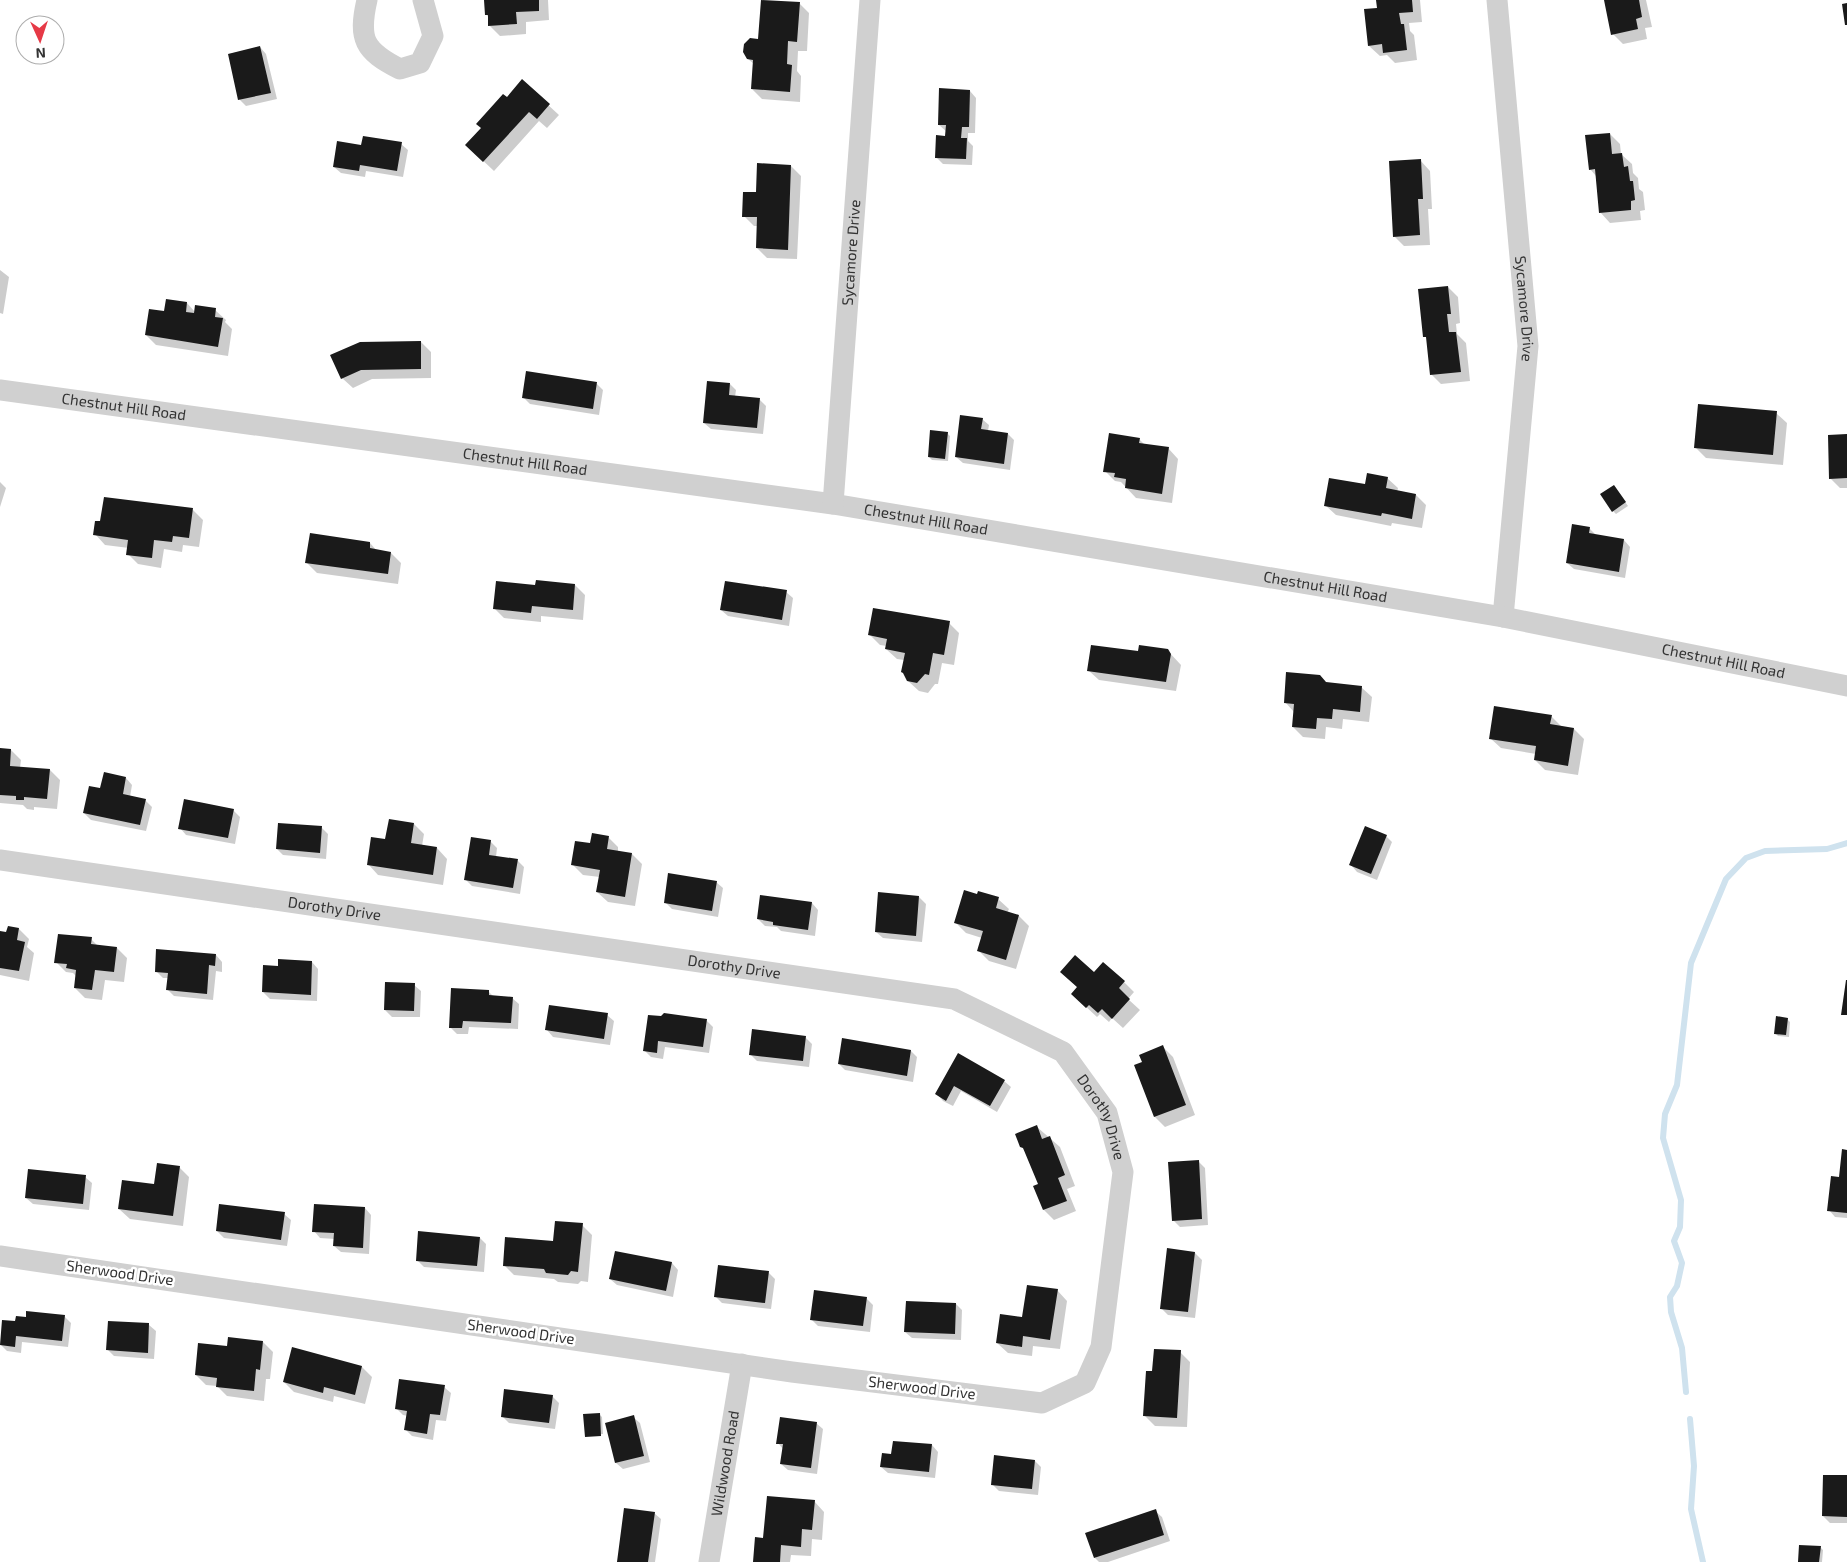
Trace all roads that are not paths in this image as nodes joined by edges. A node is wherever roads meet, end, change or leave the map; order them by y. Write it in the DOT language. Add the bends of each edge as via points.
graph roads {
  1 [pos="367,0"];
  2 [pos="423,0"];
  3 [pos="870,0"];
  4 [pos="1497,0"];
  5 [pos="0,390"];
  6 [pos="833,504"];
  7 [pos="1503,617"];
  8 [pos="1847,686"];
  9 [pos="0,860"];
  10 [pos="0,1256"];
  11 [pos="742,1364"];
  12 [pos="1042,1403"];
  13 [pos="709,1562"];
  1 -- 2 [label="street" via="362,21 365,41 380,59 400,69 420,62 433,36"];
  3 -- 6 [label="street, Sycamore Drive"];
  4 -- 7 [label="street, Sycamore Drive" via="1528,346"];
  5 -- 6 [label="street, Chestnut Hill Road"];
  6 -- 7 [label="street, Chestnut Hill Road"];
  7 -- 8 [label="street, Chestnut Hill Road"];
  9 -- 12 [label="street, Dorothy Drive" via="954,999 1062,1052 1107,1113 1123,1172 1100,1347 1085,1383"];
  10 -- 11 [label="street, Sherwood Drive"];
  11 -- 12 [label="street, Sherwood Drive"];
  11 -- 13 [label="street, Wildwood Road"];
}
